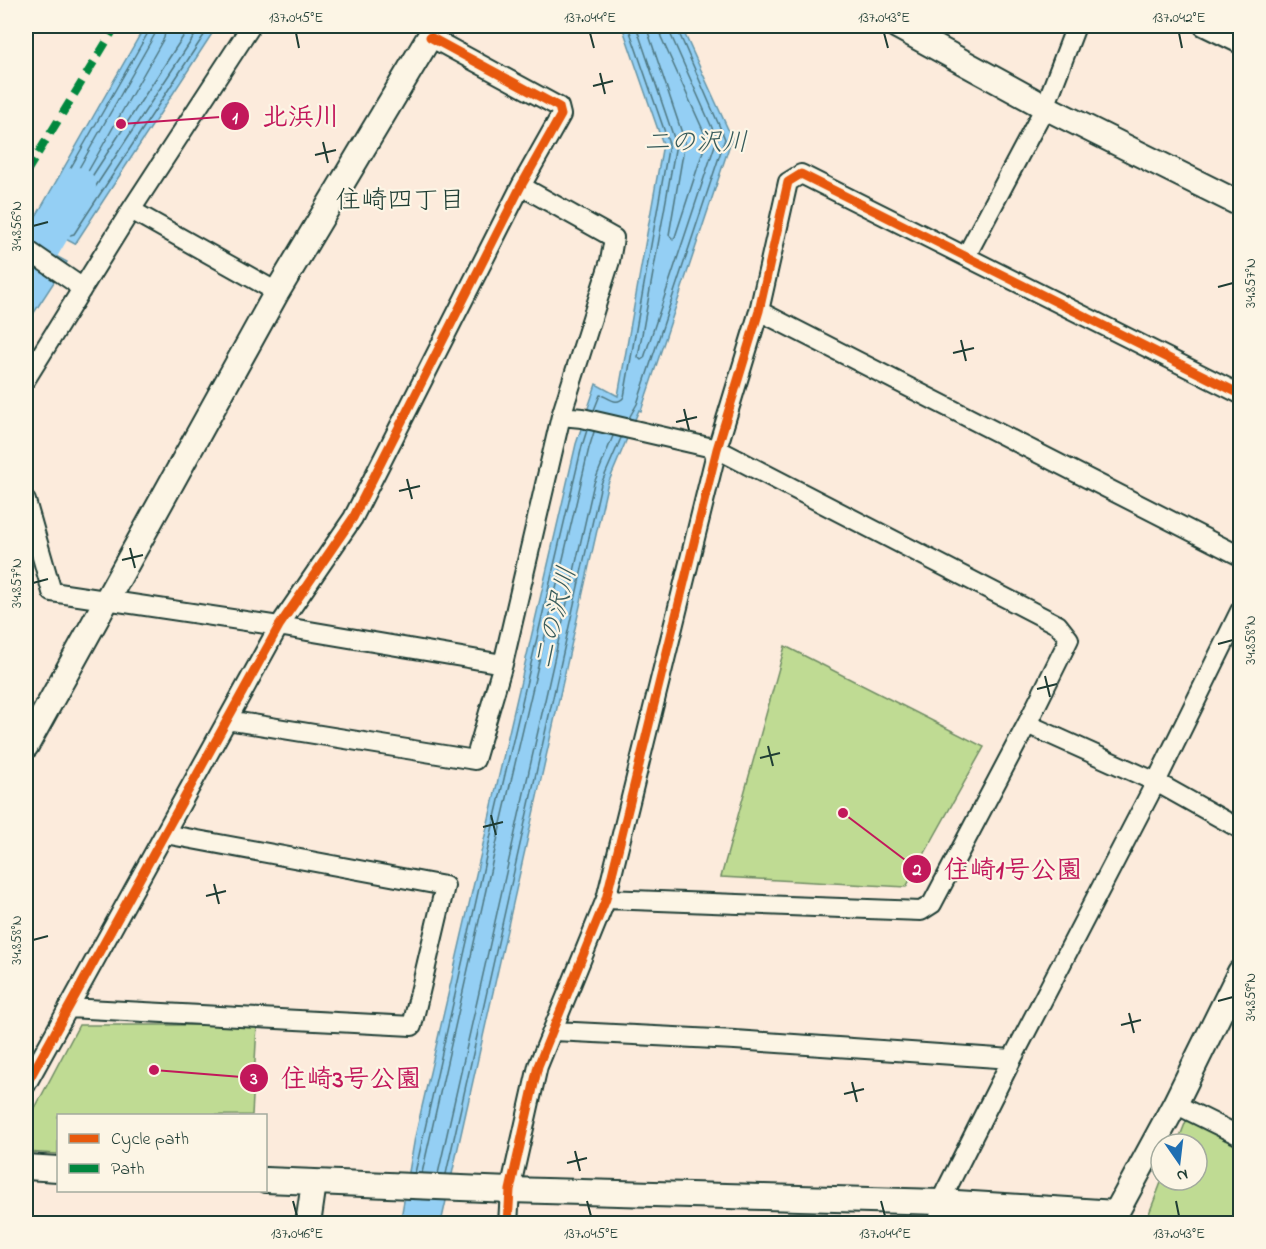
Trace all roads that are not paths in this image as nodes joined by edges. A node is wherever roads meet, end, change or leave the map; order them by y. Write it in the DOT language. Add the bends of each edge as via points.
graph roads {
  1 [pos="251,26"];
  2 [pos="897,26"];
  3 [pos="1076,26"];
  4 [pos="1203,26"];
  5 [pos="433,31"];
  6 [pos="1240,44"];
  7 [pos="1045,107"];
  8 [pos="520,186"];
  9 [pos="1240,204"];
  10 [pos="130,210"];
  11 [pos="26,249"];
  12 [pos="966,256"];
  13 [pos="77,286"];
  14 [pos="277,292"];
  15 [pos="759,311"];
  16 [pos="26,379"];
  17 [pos="1240,394"];
  18 [pos="561,416"];
  19 [pos="717,449"];
  20 [pos="26,501"];
  21 [pos="1240,556"];
  22 [pos="107,602"];
  23 [pos="1240,612"];
  24 [pos="279,626"];
  25 [pos="503,664"];
  26 [pos="227,720"];
  27 [pos="1027,724"];
  28 [pos="26,746"];
  29 [pos="1156,782"];
  30 [pos="1240,829"];
  31 [pos="165,834"];
  32 [pos="606,899"];
  33 [pos="1240,972"];
  34 [pos="68,1008"];
  35 [pos="554,1031"];
  36 [pos="1012,1059"];
  37 [pos="26,1085"];
  38 [pos="1175,1104"];
  39 [pos="1240,1136"];
  40 [pos="26,1167"];
  41 [pos="57,1169"];
  42 [pos="267,1180"];
  43 [pos="314,1183"];
  44 [pos="510,1190"];
  45 [pos="940,1213"];
  46 [pos="1115,1218"];
  47 [pos="308,1224"];
  48 [pos="508,1224"];
  1 -- 10 [label="street"];
  2 -- 7 [label="street"];
  3 -- 7 [label="street"];
  4 -- 6 [label="street"];
  5 -- 8 [label="street" via="559,107 561,115"];
  5 -- 14 [label="street"];
  7 -- 9 [label="street"];
  7 -- 12 [label="street"];
  8 -- 18 [label="street" via="614,238"];
  8 -- 24 [label="street" via="353,519"];
  10 -- 13 [label="street"];
  10 -- 14 [label="street"];
  11 -- 13 [label="street"];
  12 -- 15 [label="street" via="801,174 788,182"];
  12 -- 17 [label="street"];
  13 -- 16 [label="street"];
  14 -- 22 [label="street"];
  15 -- 19 [label="street"];
  15 -- 21 [label="street"];
  18 -- 19 [label="street"];
  18 -- 25 [label="street"];
  19 -- 27 [label="street" via="1058,625 1069,639"];
  19 -- 32 [label="street"];
  20 -- 22 [label="street" via="52,592"];
  22 -- 24 [label="street"];
  22 -- 28 [label="street"];
  23 -- 29 [label="street"];
  24 -- 25 [label="street"];
  24 -- 26 [label="street"];
  25 -- 26 [label="street" via="475,760"];
  26 -- 31 [label="street"];
  27 -- 29 [label="street"];
  27 -- 32 [label="street" via="932,904 921,911"];
  29 -- 30 [label="street"];
  29 -- 36 [label="street"];
  31 -- 34 [label="street"];
  31 -- 34 [label="street" via="445,886 412,1026"];
  32 -- 35 [label="street"];
  33 -- 38 [label="street"];
  34 -- 37 [label="street"];
  35 -- 36 [label="street"];
  35 -- 44 [label="street" via="538,1066"];
  36 -- 45 [label="street"];
  38 -- 39 [label="street"];
  38 -- 46 [label="street"];
  40 -- 41 [label="street"];
  42 -- 43 [label="street"];
  43 -- 44 [label="street"];
  43 -- 47 [label="street"];
  44 -- 45 [label="street"];
  44 -- 48 [label="street"];
  45 -- 46 [label="street"];
}
